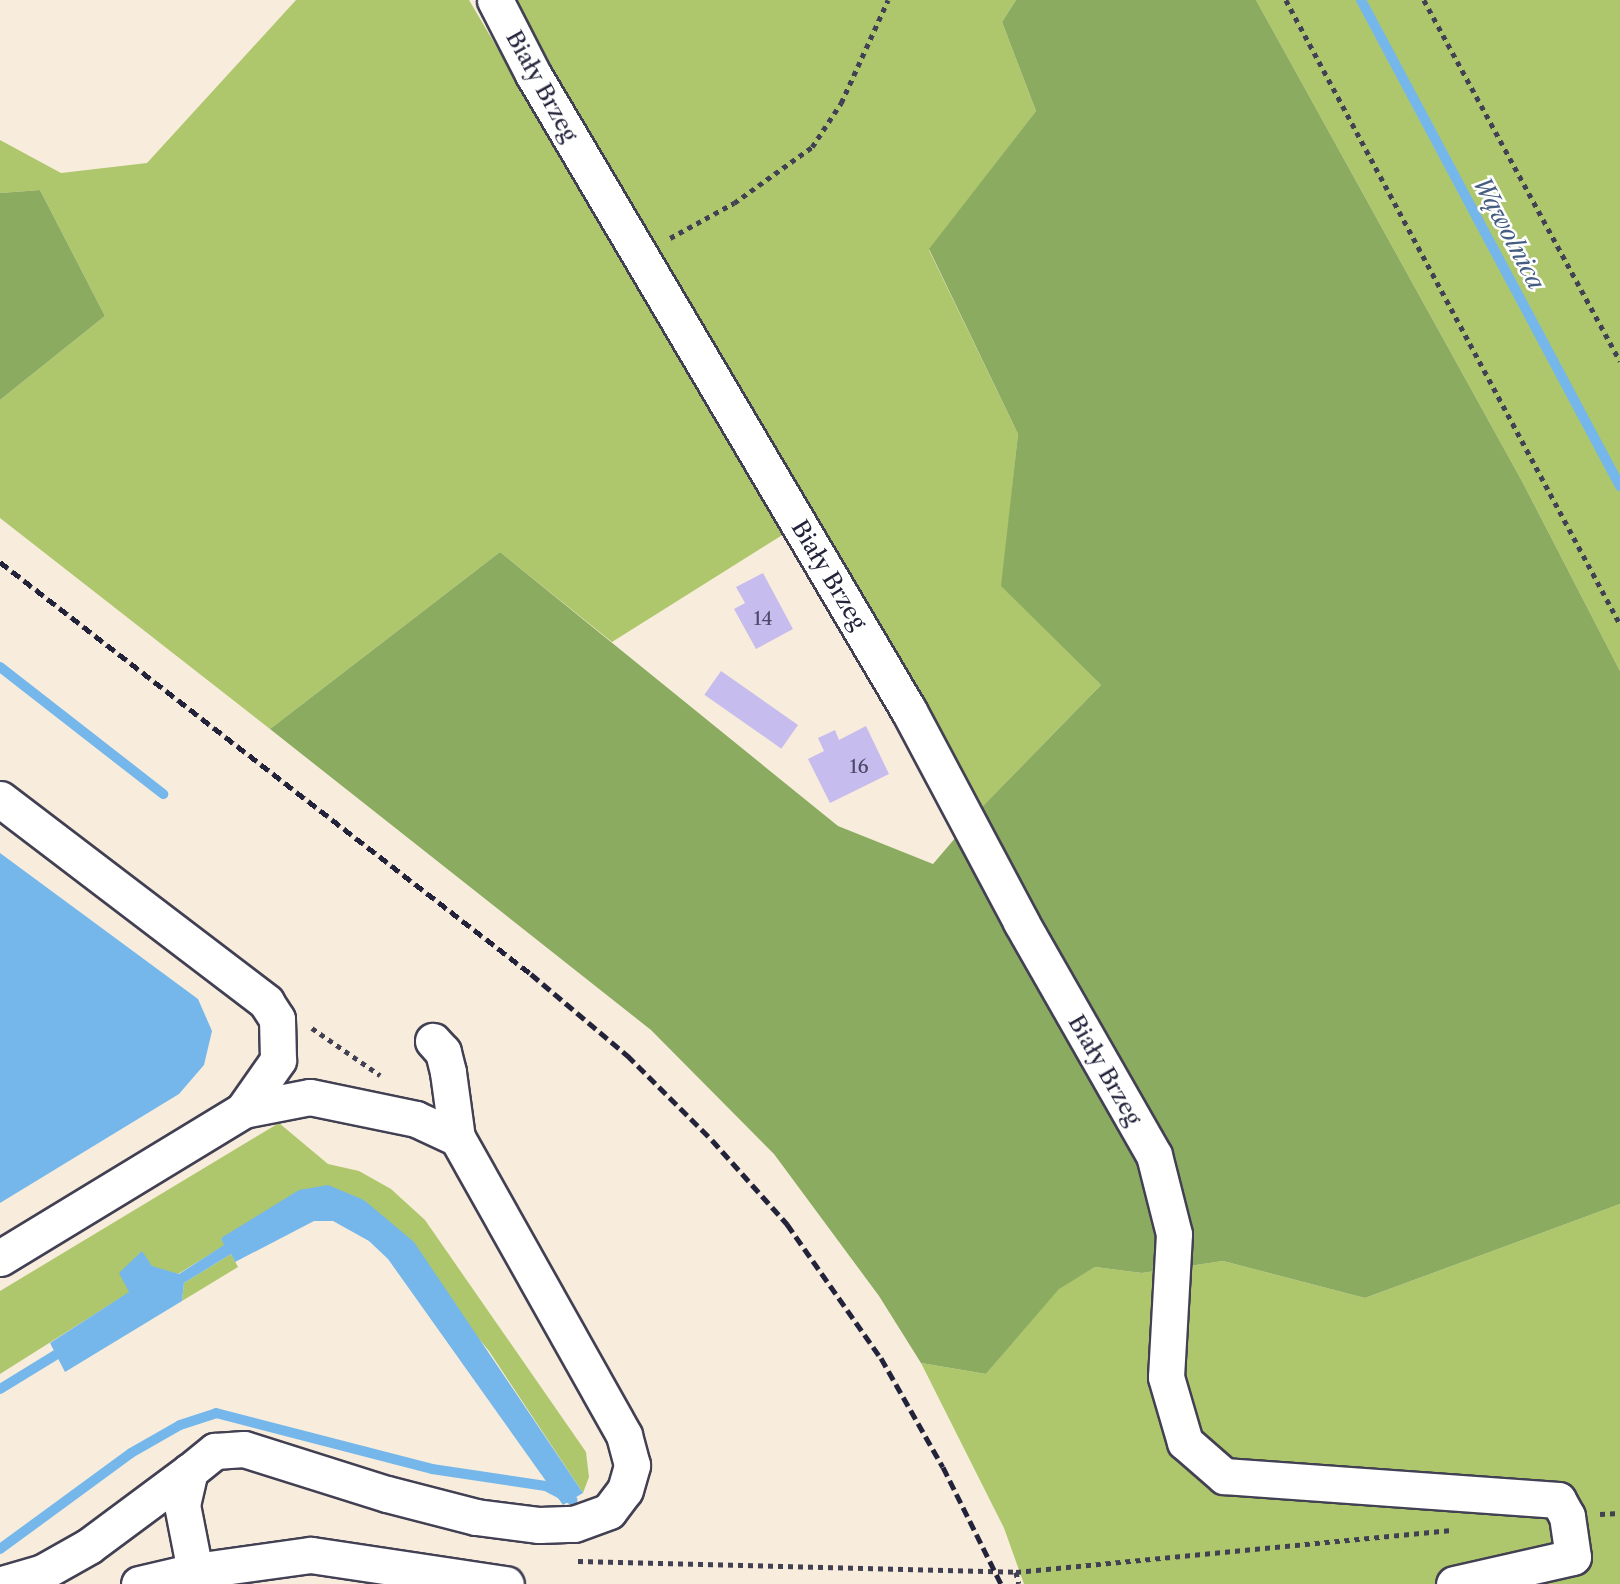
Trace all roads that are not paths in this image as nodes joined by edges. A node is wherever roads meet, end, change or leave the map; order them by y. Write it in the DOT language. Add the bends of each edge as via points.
graph roads {
  1 [pos="495,0"];
  2 [pos="0,799"];
  3 [pos="433,1041"];
  4 [pos="243,1110"];
  5 [pos="457,1138"];
  6 [pos="0,1258"];
  7 [pos="190,1471"];
  8 [pos="195,1571"];
  9 [pos="2,1584"];
  10 [pos="139,1584"];
  11 [pos="506,1584"];
  12 [pos="1454,1584"];
  1 -- 12 [label="lane, Biały Brzeg" via="638,253 909,710 1021,922 1154,1155 1174,1234 1166,1377 1185,1442 1224,1476 1558,1500 1567,1516 1573,1557"];
  2 -- 4 [label="lane" via="266,1002 277,1019 278,1060"];
  3 -- 5 [label="lane" via="443,1052 448,1072"];
  4 -- 5 [label="lane" via="310,1097 371,1106 416,1119"];
  4 -- 6 [label="lane"];
  5 -- 7 [label="lane" via="624,1434 632,1465 625,1490 609,1511 562,1525 476,1517 231,1448 202,1458"];
  7 -- 8 [label="lane" via="182,1504"];
  7 -- 9 [label="lane" via="89,1546 43,1572"];
  8 -- 10 [label="lane"];
  8 -- 11 [label="lane" via="311,1555"];
}
